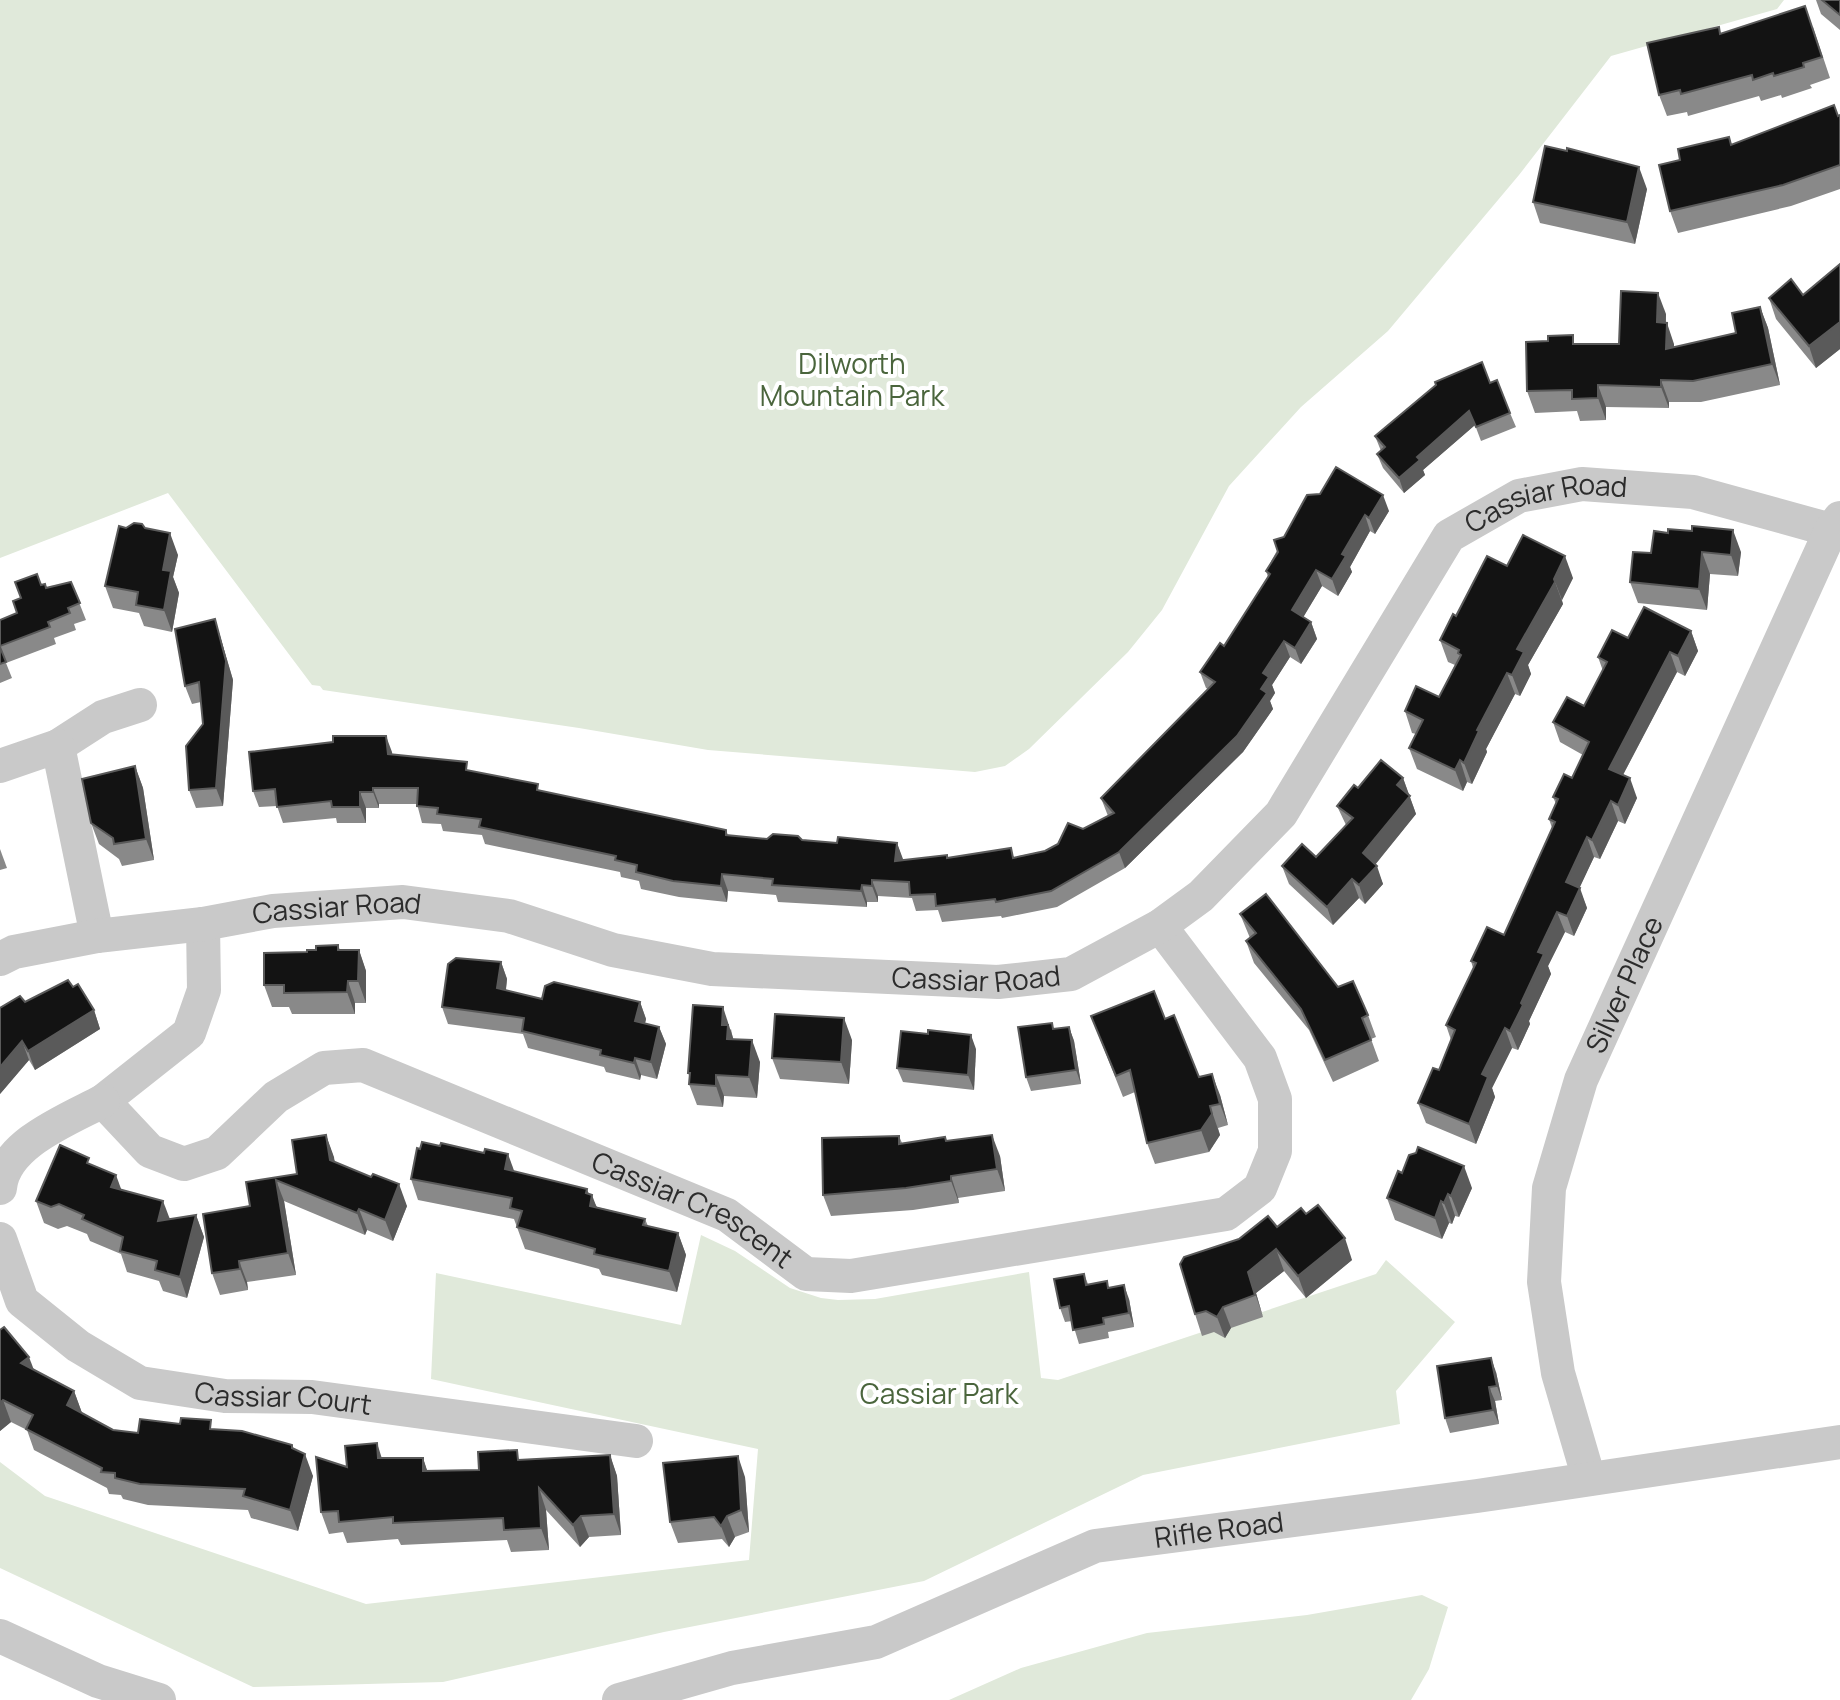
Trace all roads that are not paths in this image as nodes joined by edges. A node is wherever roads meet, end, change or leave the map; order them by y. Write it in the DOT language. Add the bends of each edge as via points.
graph roads {
  1 [pos="1836,524"];
  2 [pos="140,705"];
  3 [pos="58,746"];
  4 [pos="0,766"];
  5 [pos="203,924"];
  6 [pos="1160,926"];
  7 [pos="97,936"];
  8 [pos="0,959"];
  9 [pos="103,1101"];
  10 [pos="0,1188"];
  11 [pos="0,1239"];
  12 [pos="636,1441"];
  13 [pos="1840,1442"];
  14 [pos="1589,1479"];
  15 [pos="0,1636"];
  16 [pos="159,1700"];
  17 [pos="619,1700"];
  1 -- 6 [label="street, Cassiar Road" via="1693,492 1582,484 1519,496 1449,536 1281,814 1201,896"];
  1 -- 14 [label="street, Silver Place" via="1581,1080 1549,1188 1544,1282 1558,1373"];
  2 -- 3 [label="street" via="103,717"];
  3 -- 4 [label="street"];
  3 -- 7 [label="street"];
  5 -- 6 [label="street, Cassiar Road" via="273,911 403,902 509,916 613,950 712,969 998,982 1071,974"];
  5 -- 7 [label="street, Cassiar Road"];
  5 -- 9 [label="street" via="204,990 189,1033"];
  6 -- 9 [label="street, Cassiar Crescent" via="1260,1058 1275,1099 1275,1151 1260,1188 1226,1214 851,1276 806,1274 727,1215 363,1065 324,1068 276,1097 217,1153 184,1164 150,1151"];
  7 -- 8 [label="street, Cassiar Road"];
  9 -- 10 [label="street" via="33,1138 1,1173"];
  11 -- 12 [label="street, Cassiar Court" via="22,1301 78,1346 140,1383 225,1396 312,1397"];
  13 -- 14 [label="street, Rifle Road"];
  14 -- 17 [label="street, Rifle Road" via="1095,1546 876,1642 732,1668"];
  15 -- 16 [label="street" via="98,1681"];
}
